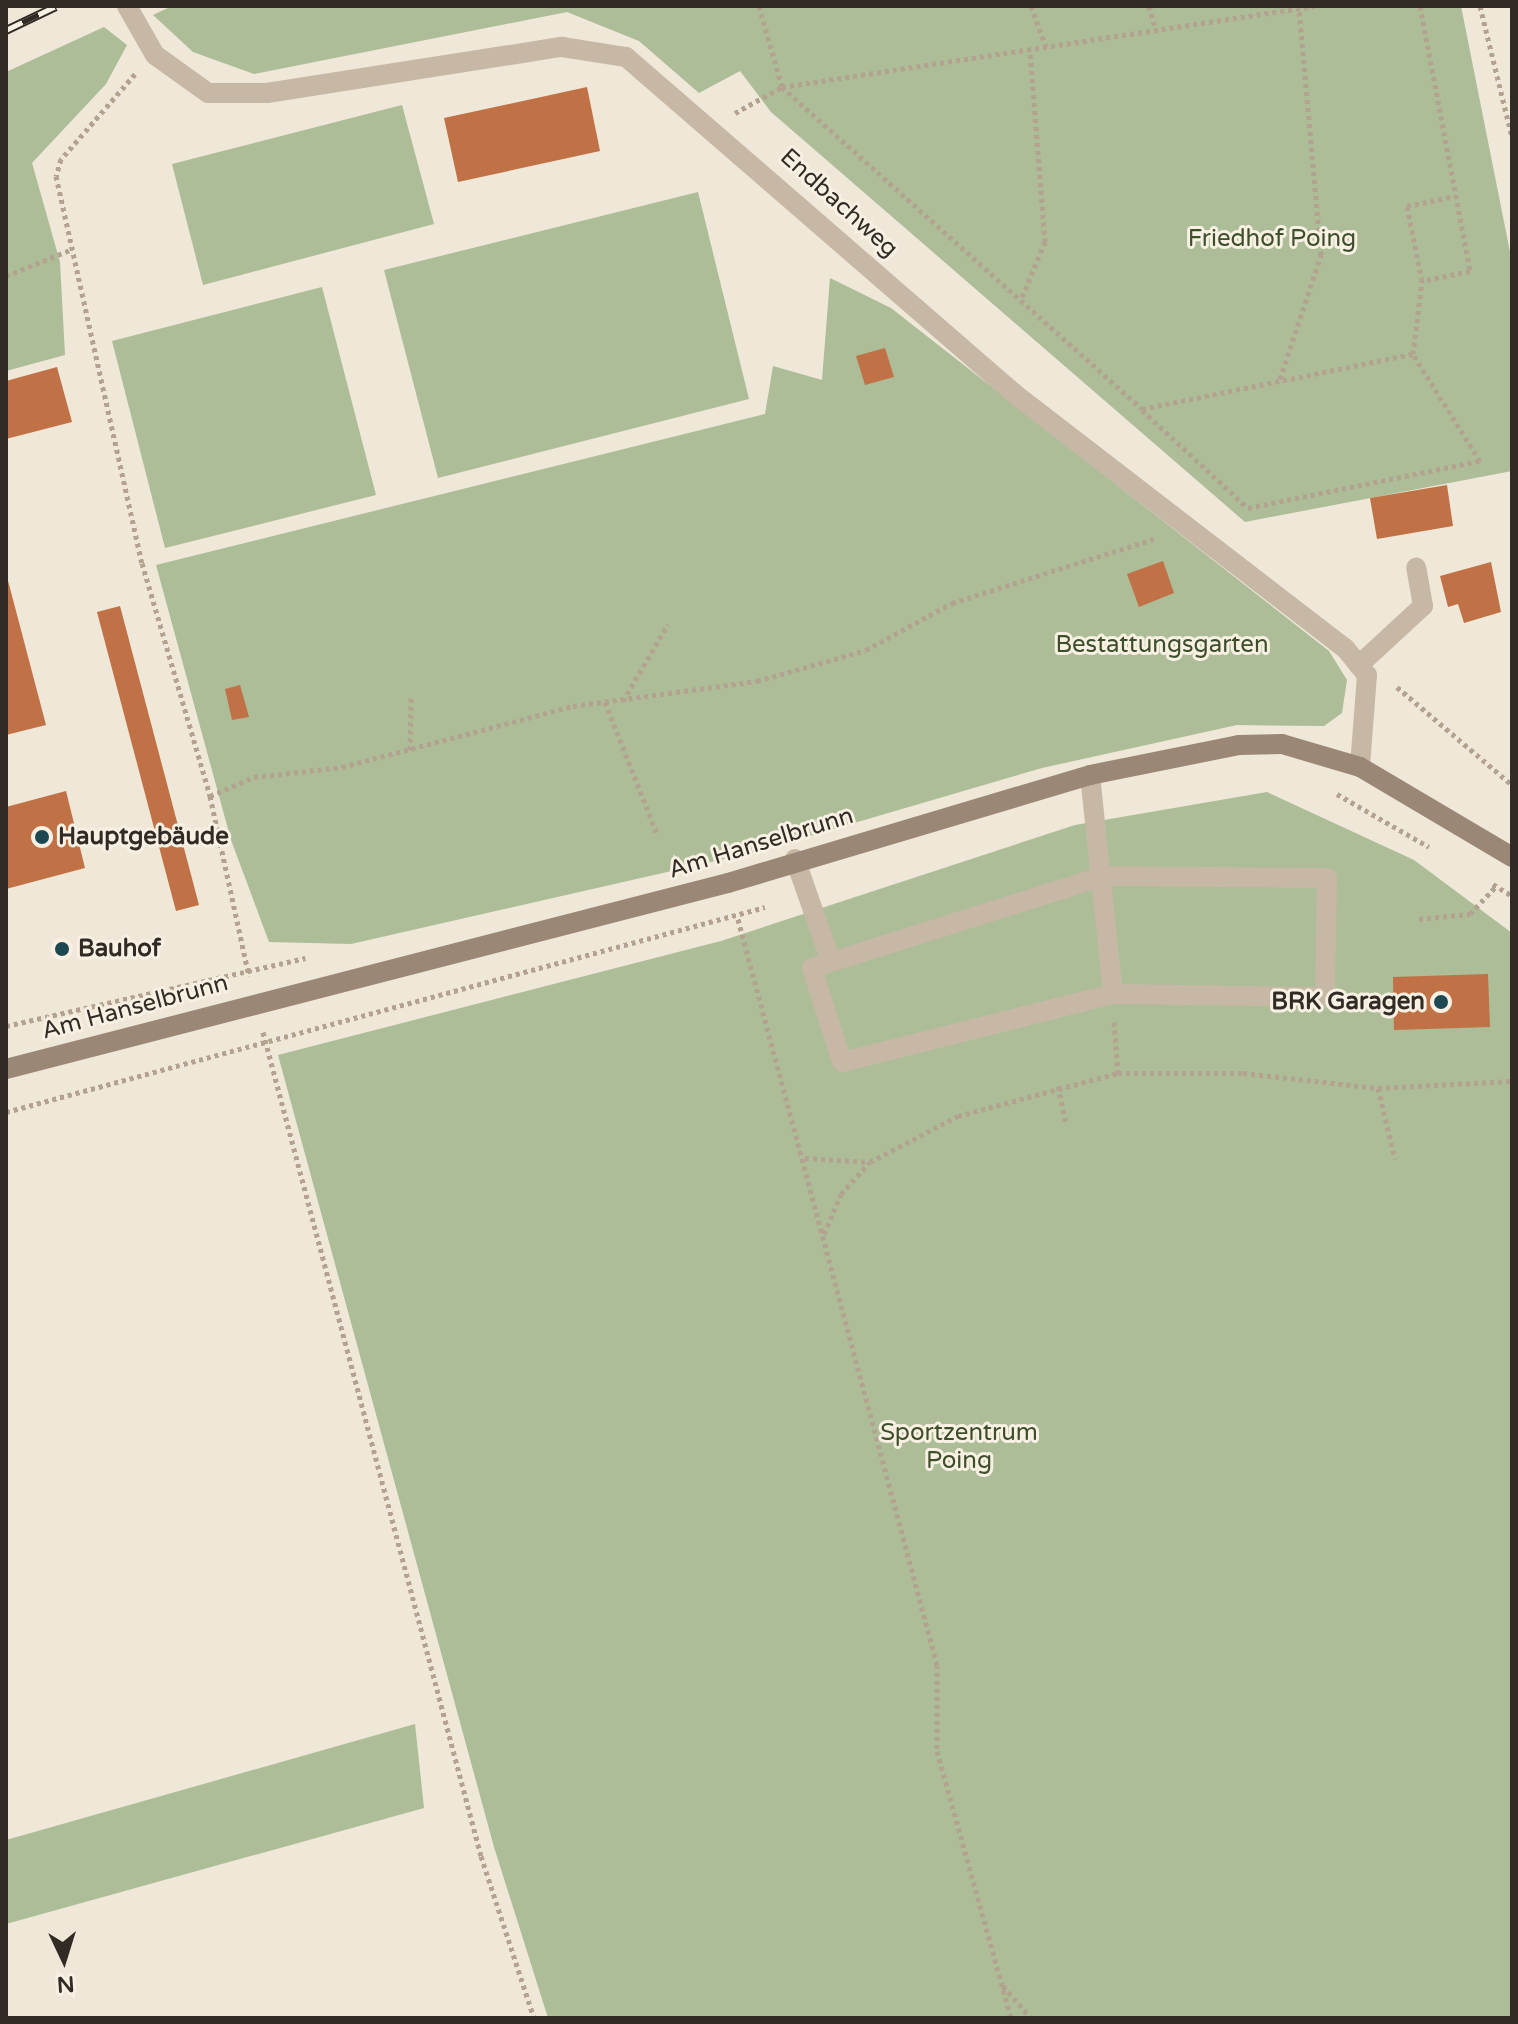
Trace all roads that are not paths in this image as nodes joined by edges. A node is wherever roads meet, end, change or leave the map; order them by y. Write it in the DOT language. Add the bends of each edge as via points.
graph roads {
  1 [pos="127,6"];
  2 [pos="1416,568"];
  3 [pos="1363,670"];
  4 [pos="1360,767"];
  5 [pos="1090,775"];
  6 [pos="1512,857"];
  7 [pos="795,859"];
  8 [pos="1103,876"];
  9 [pos="831,961"];
  10 [pos="1113,994"];
  11 [pos="6,1069"];
  1 -- 3 [label="street, Endbachweg" via="155,55 208,93 241,96 562,47 626,57 713,126 1016,395"];
  2 -- 3 [label="street" via="1423,606"];
  3 -- 4 [label="street"];
  4 -- 5 [label="street, Am Hanselbrunn" via="1282,744 1239,745"];
  4 -- 6 [label="street, Am Hanselbrunn"];
  5 -- 7 [label="street, Am Hanselbrunn"];
  5 -- 8 [label="street"];
  7 -- 9 [label="street"];
  7 -- 11 [label="street, Am Hanselbrunn" via="728,883"];
  8 -- 9 [label="street"];
  8 -- 10 [label="street"];
  8 -- 10 [label="street" via="1327,878 1325,997"];
  9 -- 10 [label="street" via="812,968 842,1062"];
}
